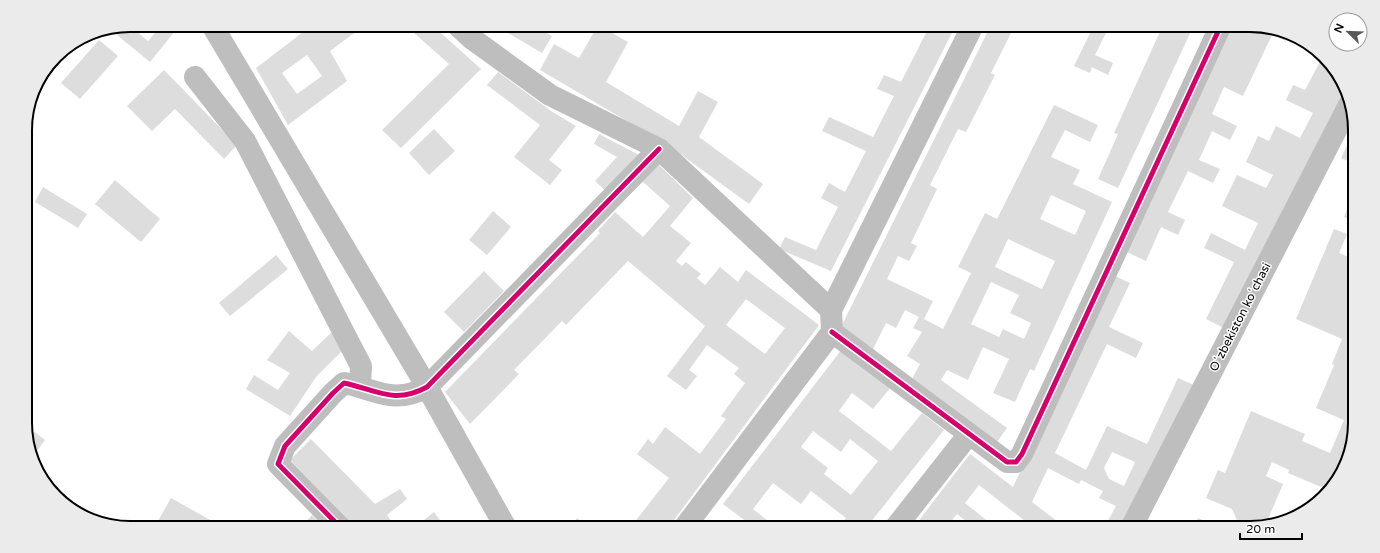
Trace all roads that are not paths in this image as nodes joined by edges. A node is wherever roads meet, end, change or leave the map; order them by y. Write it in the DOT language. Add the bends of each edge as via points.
graph roads {
  1 [pos="216,32"];
  2 [pos="465,32"];
  3 [pos="970,32"];
  4 [pos="1218,32"];
  5 [pos="195,77"];
  6 [pos="1346,112"];
  7 [pos="659,149"];
  8 [pos="831,310"];
  9 [pos="832,332"];
  10 [pos="360,387"];
  11 [pos="427,387"];
  12 [pos="969,434"];
  13 [pos="334,521"];
  14 [pos="502,521"];
  15 [pos="689,521"];
  16 [pos="901,521"];
  17 [pos="1135,521"];
  1 -- 11 [label="street"];
  2 -- 7 [label="street" via="550,95"];
  3 -- 8 [label="street"];
  4 -- 12 [label="street" via="1022,454 1016,462 1007,462"];
  5 -- 10 [label="street" via="245,141 361,366"];
  6 -- 17 [label="street, Oʻzbekiston koʻchasi"];
  7 -- 8 [label="street"];
  7 -- 11 [label="street"];
  8 -- 9 [label="street"];
  9 -- 12 [label="street"];
  9 -- 15 [label="street"];
  10 -- 11 [label="street" via="390,397 415,393"];
  10 -- 13 [label="street" via="344,384 333,393 285,446 278,464"];
  11 -- 14 [label="street"];
  12 -- 16 [label="street"];
}
